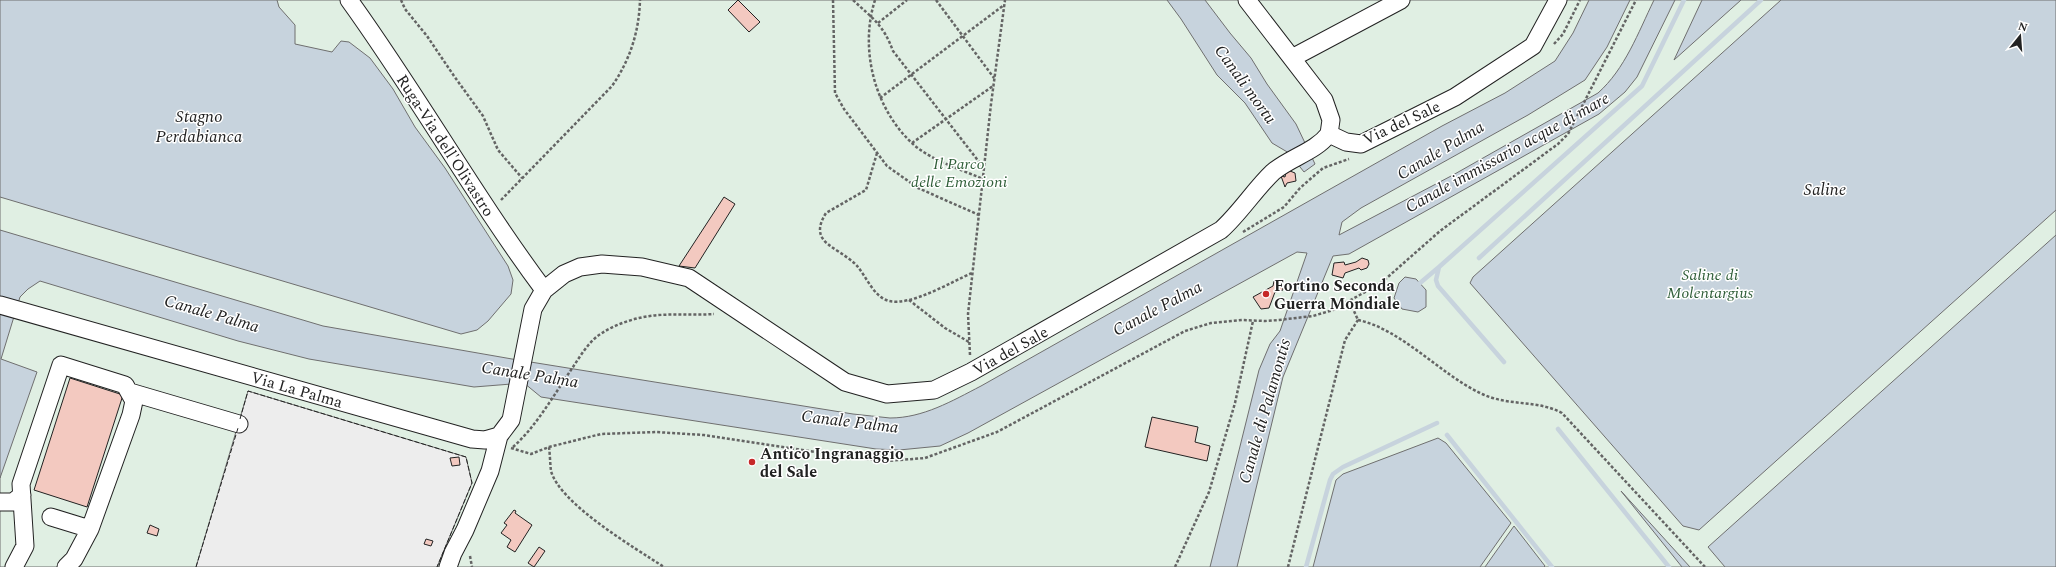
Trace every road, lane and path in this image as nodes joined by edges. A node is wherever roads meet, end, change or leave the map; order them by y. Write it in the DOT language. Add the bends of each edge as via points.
graph roads {
  1 [pos="349,0"];
  2 [pos="401,0"];
  3 [pos="640,0"];
  4 [pos="833,0"];
  5 [pos="853,0"];
  6 [pos="875,0"];
  7 [pos="907,0"];
  8 [pos="936,0"];
  9 [pos="1005,0"];
  10 [pos="1247,0"];
  11 [pos="1400,0"];
  12 [pos="1558,0"];
  13 [pos="1636,0"];
  14 [pos="1004,5"];
  15 [pos="870,16"];
  16 [pos="878,23"];
  17 [pos="962,36"];
  18 [pos="1292,58"];
  19 [pos="911,74"];
  20 [pos="994,78"];
  21 [pos="993,86"];
  22 [pos="880,98"];
  23 [pos="946,119"];
  24 [pos="1329,134"];
  25 [pos="912,143"];
  26 [pos="877,153"];
  27 [pos="984,168"];
  28 [pos="522,178"];
  29 [pos="982,179"];
  30 [pos="489,212"];
  31 [pos="979,215"];
  32 [pos="973,272"];
  33 [pos="544,290"];
  34 [pos="909,300"];
  35 [pos="1350,302"];
  36 [pos="0,305"];
  37 [pos="716,314"];
  38 [pos="1358,320"];
  39 [pos="1254,321"];
  40 [pos="969,342"];
  41 [pos="971,372"];
  42 [pos="130,392"];
  43 [pos="239,424"];
  44 [pos="499,436"];
  45 [pos="549,447"];
  46 [pos="511,448"];
  47 [pos="22,495"];
  48 [pos="0,502"];
  49 [pos="51,517"];
  50 [pos="90,529"];
  51 [pos="14,567"];
  52 [pos="66,567"];
  53 [pos="448,567"];
  54 [pos="664,567"];
  55 [pos="1175,567"];
  56 [pos="1288,567"];
  57 [pos="1704,567"];
  1 -- 30 [label="street, Ruga-Via dell'Olivastro" via="372,31"];
  2 -- 28 [label="path" via="483,116 498,150"];
  3 -- 28 [label="path" via="640,11 625,67 612,86"];
  4 -- 26 [label="path" via="835,93"];
  5 -- 15 [label="path"];
  6 -- 15 [label="path"];
  7 -- 16 [label="path"];
  8 -- 17 [label="path"];
  9 -- 14 [label="path"];
  10 -- 18 [label="street"];
  11 -- 18 [label="street"];
  12 -- 24 [label="street, Via del Sale" via="1533,46 1455,97 1361,144 1346,142"];
  13 -- 35 [label="path" via="1568,134 1440,231 1381,284"];
  14 -- 17 [label="path"];
  14 -- 20 [label="path"];
  15 -- 16 [label="path"];
  15 -- 22 [label="path" via="868,55"];
  16 -- 19 [label="path" via="888,34 893,51"];
  17 -- 19 [label="path"];
  17 -- 20 [label="path"];
  18 -- 24 [label="street" via="1324,100 1330,116"];
  19 -- 22 [label="path"];
  19 -- 23 [label="path"];
  20 -- 21 [label="path"];
  21 -- 23 [label="path"];
  21 -- 27 [label="path"];
  22 -- 25 [label="path" via="893,120"];
  23 -- 25 [label="path"];
  23 -- 27 [label="path"];
  24 -- 41 [label="street, Via del Sale" via="1322,143 1287,162 1273,173 1236,217 1221,230"];
  25 -- 29 [label="path" via="928,155"];
  26 -- 31 [label="path" via="887,166 918,188"];
  26 -- 34 [label="path" via="866,190 826,213 819,231 823,240 847,256 884,299"];
  27 -- 29 [label="path"];
  28 -- 30 [label="path"];
  29 -- 31 [label="path"];
  30 -- 33 [label="street, Ruga-Via dell'Olivastro"];
  31 -- 32 [label="path"];
  32 -- 34 [label="path"];
  32 -- 40 [label="path" via="968,314"];
  33 -- 41 [label="street, Via del Sale" via="564,274 580,267 602,264 642,267 689,278 845,382 887,394 934,390"];
  33 -- 44 [label="street, Via del Sale" via="534,309 511,420"];
  34 -- 40 [label="path" via="945,328"];
  35 -- 38 [label="path"];
  35 -- 39 [label="path" via="1313,316"];
  36 -- 44 [label="street, Via La Palma" via="472,439 485,440"];
  37 -- 46 [label="path" via="659,314 638,318 601,333 588,345 520,441"];
  38 -- 56 [label="path" via="1345,340"];
  38 -- 57 [label="path" via="1370,322 1389,332 1479,393 1499,401 1549,406 1562,413"];
  39 -- 45 [label="path" via="1211,323 1185,331 997,432 925,458 886,461 704,435 656,432 601,434"];
  39 -- 55 [label="path" via="1209,492"];
  40 -- 41 [label="path"];
  42 -- 43 [label="street"];
  42 -- 47 [label="street" via="125,384 61,365 21,484"];
  42 -- 50 [label="street" via="134,401 131,415"];
  44 -- 46 [label="path"];
  44 -- 53 [label="street" via="490,471"];
  45 -- 46 [label="path" via="531,454"];
  45 -- 54 [label="path" via="552,472 565,495 616,535"];
  47 -- 48 [label="street" via="13,502"];
  47 -- 51 [label="street" via="25,546"];
  49 -- 50 [label="street"];
  50 -- 52 [label="street" via="74,559"];
}
